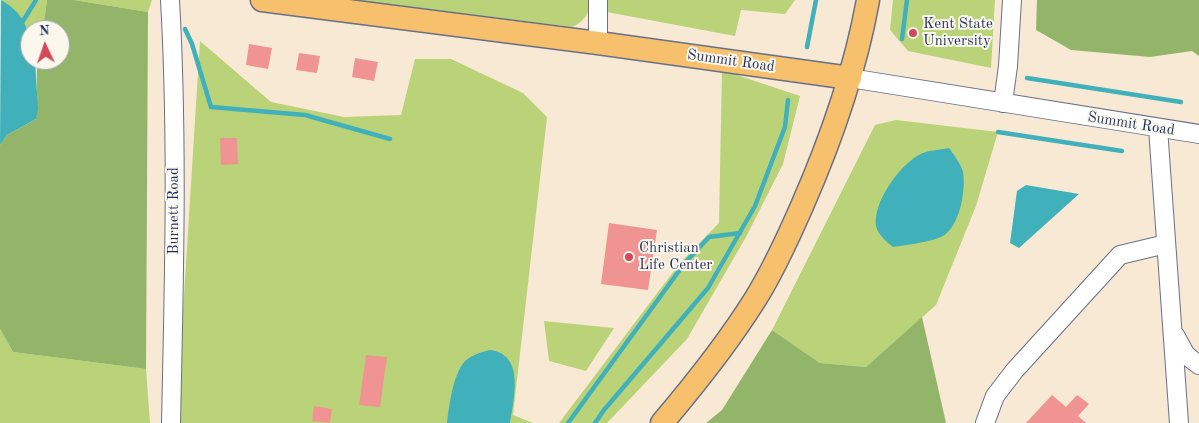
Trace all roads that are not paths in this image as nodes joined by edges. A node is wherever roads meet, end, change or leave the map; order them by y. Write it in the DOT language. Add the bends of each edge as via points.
graph roads {
  1 [pos="170,0"];
  2 [pos="262,0"];
  3 [pos="598,0"];
  4 [pos="868,0"];
  5 [pos="1012,0"];
  6 [pos="598,43"];
  7 [pos="850,78"];
  8 [pos="1003,104"];
  9 [pos="1158,128"];
  10 [pos="1199,134"];
  11 [pos="1166,244"];
  12 [pos="1173,332"];
  13 [pos="1199,365"];
  14 [pos="171,423"];
  15 [pos="662,423"];
  16 [pos="985,423"];
  17 [pos="1179,423"];
  1 -- 14 [label="street, Burnett Road" via="175,162"];
  2 -- 6 [label="main road, Summit Road"];
  3 -- 6 [label="street"];
  4 -- 7 [label="main road"];
  5 -- 8 [label="street"];
  6 -- 7 [label="main road, Summit Road"];
  7 -- 8 [label="street, Summit Road"];
  7 -- 15 [label="main road" via="821,163 762,288 708,368"];
  8 -- 9 [label="street, Summit Road"];
  9 -- 10 [label="street, Summit Road"];
  9 -- 11 [label="street"];
  11 -- 12 [label="street"];
  11 -- 16 [label="street" via="1120,255 1015,370 995,396"];
  12 -- 13 [label="street" via="1186,355"];
  12 -- 17 [label="street"];
}
